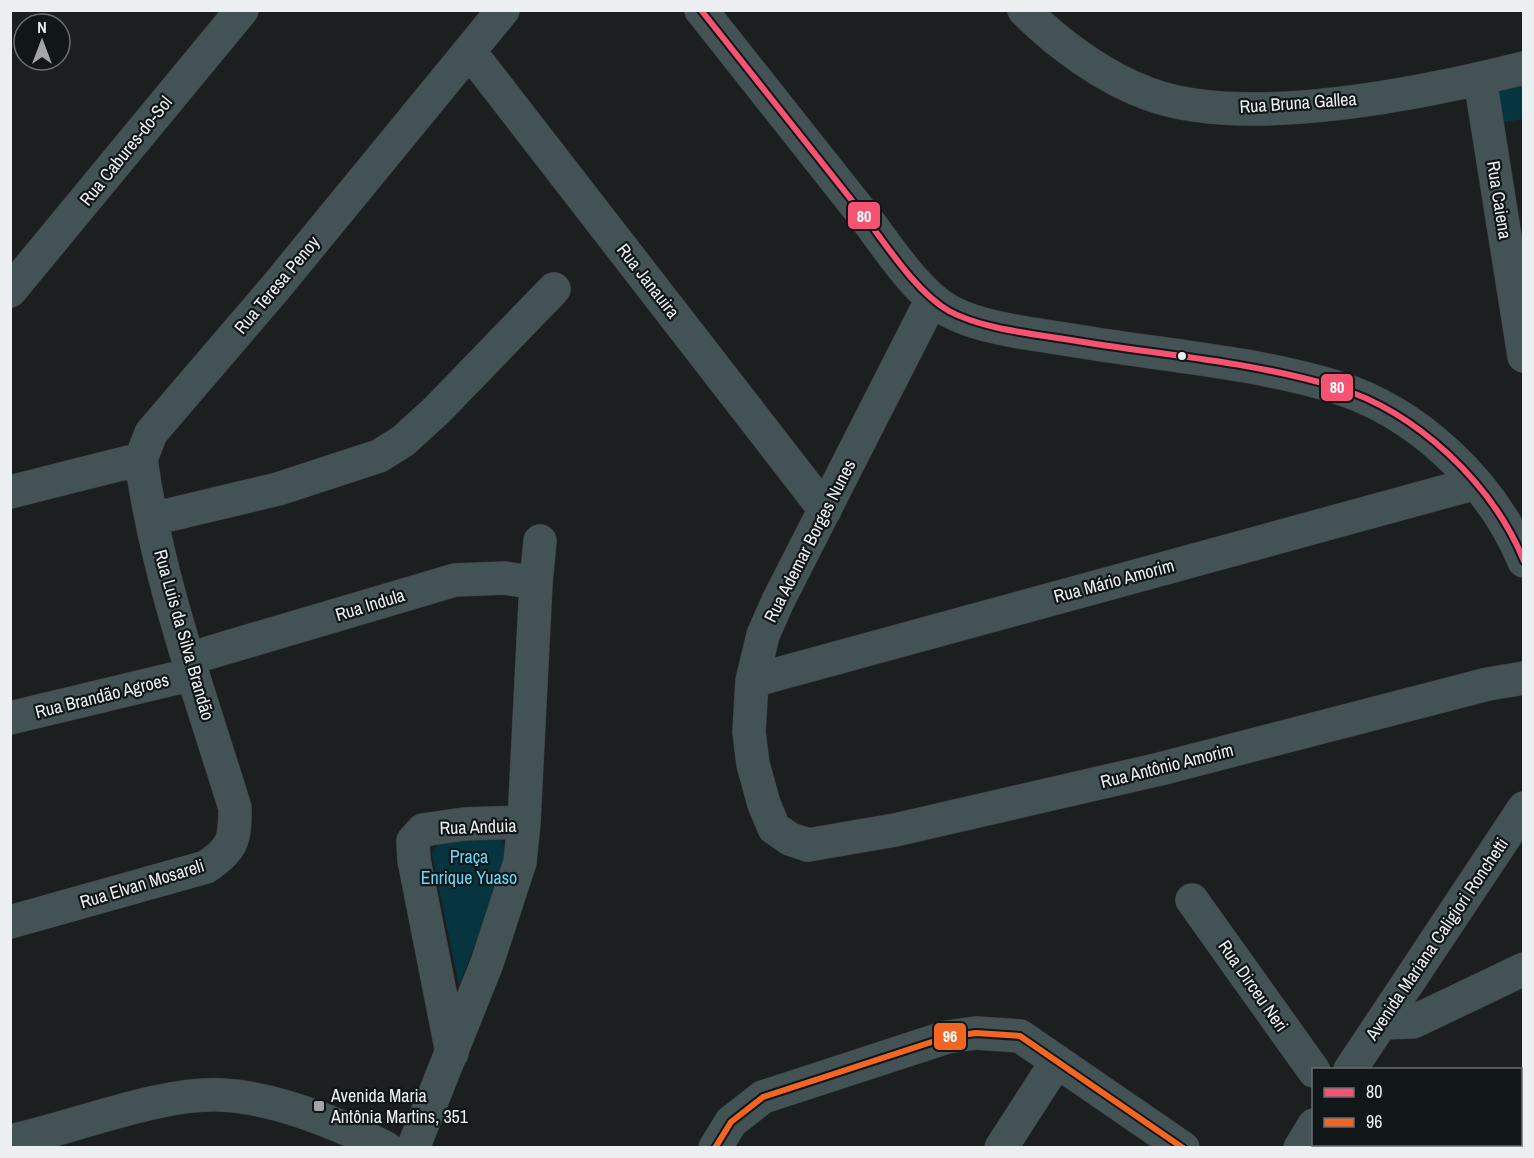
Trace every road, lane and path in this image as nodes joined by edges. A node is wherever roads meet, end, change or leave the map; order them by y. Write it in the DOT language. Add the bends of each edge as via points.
graph roads {
  1 [pos="242,10"];
  2 [pos="503,10"];
  3 [pos="701,10"];
  4 [pos="1024,10"];
  5 [pos="470,52"];
  6 [pos="1524,68"];
  7 [pos="1480,79"];
  8 [pos="14,280"];
  9 [pos="555,289"];
  10 [pos="932,299"];
  11 [pos="1524,356"];
  12 [pos="141,459"];
  13 [pos="1476,483"];
  14 [pos="10,492"];
  15 [pos="825,510"];
  16 [pos="152,519"];
  17 [pos="540,541"];
  18 [pos="1524,561"];
  19 [pos="536,583"];
  20 [pos="201,663"];
  21 [pos="1524,678"];
  22 [pos="752,681"];
  23 [pos="10,718"];
  24 [pos="236,808"];
  25 [pos="1524,808"];
  26 [pos="524,822"];
  27 [pos="808,845"];
  28 [pos="1192,900"];
  29 [pos="10,922"];
  30 [pos="1524,969"];
  31 [pos="1381,1023"];
  32 [pos="452,1055"];
  33 [pos="1057,1061"];
  34 [pos="1312,1068"];
  35 [pos="1351,1068"];
  36 [pos="1312,1128"];
  37 [pos="10,1141"];
  38 [pos="386,1148"];
  39 [pos="412,1148"];
  40 [pos="715,1148"];
  41 [pos="1001,1148"];
  42 [pos="1183,1148"];
  43 [pos="1300,1148"];
  1 -- 8 [label="street, Rua Cabures-do-Sol"];
  2 -- 5 [label="street, Rua Teresa Penoy"];
  3 -- 10 [label="street"];
  4 -- 7 [label="street, Rua Bruna Gallea" via="1039,26 1119,80 1185,104 1278,108 1354,101"];
  5 -- 12 [label="street, Rua Teresa Penoy" via="151,433"];
  5 -- 15 [label="street, Rua Janauira"];
  6 -- 7 [label="street, Rua Bruna Gallea"];
  7 -- 11 [label="street, Rua Caiena"];
  9 -- 16 [label="street" via="437,410 403,441 379,456 278,489"];
  10 -- 13 [label="street" via="965,317 1015,331 1270,370 1338,388 1407,423 1445,451"];
  10 -- 15 [label="street, Rua Ademar Borges Nunes"];
  12 -- 14 [label="street"];
  12 -- 16 [label="street, Rua Luis da Silva Brandão"];
  13 -- 18 [label="street"];
  13 -- 22 [label="street, Rua Mário Amorim"];
  15 -- 22 [label="street, Rua Ademar Borges Nunes" via="763,635"];
  16 -- 20 [label="street, Rua Luis da Silva Brandão"];
  17 -- 19 [label="street"];
  19 -- 20 [label="street, Rua Indula" via="505,578 455,580"];
  19 -- 26 [label="street"];
  20 -- 23 [label="street, Rua Brandão Agroes"];
  20 -- 24 [label="street, Rua Luis da Silva Brandão"];
  21 -- 27 [label="street, Rua Antônio Amorim" via="1149,772 895,830"];
  22 -- 27 [label="street, Rua Ademar Borges Nunes" via="749,732 764,804 774,828"];
  24 -- 29 [label="street, Rua Elvan Mosareli" via="233,840 225,854 206,867"];
  25 -- 31 [label="street, Avenida Mariana Caligiori Ronchetti"];
  26 -- 32 [label="street, Rua Anduia" via="520,862"];
  26 -- 32 [label="street, Rua Anduia" via="423,830 413,841"];
  28 -- 34 [label="street, Rua Dirceu Neri"];
  30 -- 31 [label="street" via="1413,1023"];
  31 -- 35 [label="street, Avenida Mariana Caligiori Ronchetti"];
  32 -- 39 [label="street, Rua Anduia"];
  33 -- 40 [label="street" via="1020,1036 976,1033 947,1037 763,1097 731,1122"];
  33 -- 41 [label="street"];
  33 -- 42 [label="street"];
  36 -- 43 [label="street"];
  37 -- 38 [label="street" via="150,1105 219,1095 263,1101 360,1134"];
}
